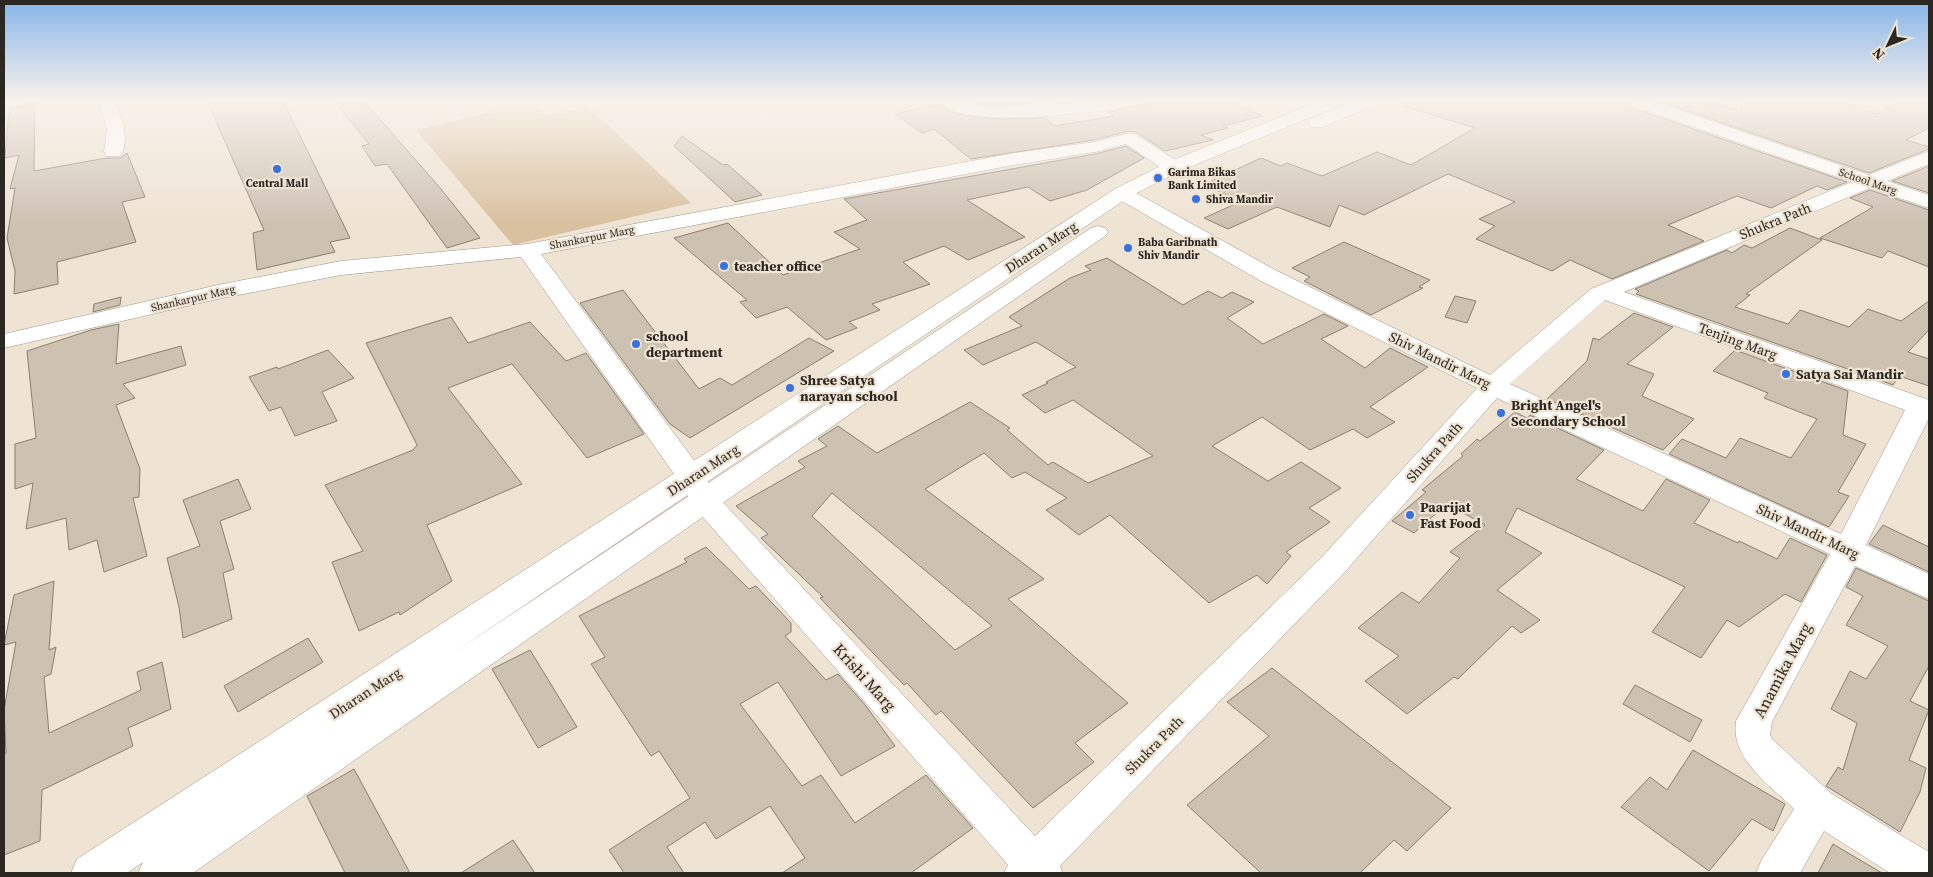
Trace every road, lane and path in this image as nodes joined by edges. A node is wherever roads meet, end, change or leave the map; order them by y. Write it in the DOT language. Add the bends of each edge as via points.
graph roads {
  1 [pos="114,142"];
  2 [pos="1114,142"];
  3 [pos="1134,142"];
  4 [pos="1234,142"];
  5 [pos="1272,142"];
  6 [pos="1754,142"];
  7 [pos="113,152"];
  8 [pos="1929,157"];
  9 [pos="1173,167"];
  10 [pos="1868,182"];
  11 [pos="1131,198"];
  12 [pos="1929,202"];
  13 [pos="527,250"];
  14 [pos="1604,292"];
  15 [pos="4,341"];
  16 [pos="1493,386"];
  17 [pos="1925,408"];
  18 [pos="698,489"];
  19 [pos="1848,550"];
  20 [pos="1929,587"];
  21 [pos="1818,806"];
  22 [pos="1034,870"];
  23 [pos="92,873"];
  24 [pos="159,873"];
  25 [pos="1777,873"];
  26 [pos="1926,873"];
  1 -- 7 [label="street"];
  2 -- 13 [label="street, Shankarpur Marg"];
  3 -- 9 [label="street"];
  4 -- 9 [label="street, Dharan Marg"];
  5 -- 11 [label="street, Dharan Marg"];
  6 -- 10 [label="street, School Marg"];
  8 -- 10 [label="street, Shukra Path"];
  9 -- 11 [label="street, Dharan Marg"];
  10 -- 12 [label="street, School Marg"];
  10 -- 14 [label="street, Shukra Path"];
  11 -- 16 [label="street, Shiv Mandir Marg" via="1269,276"];
  11 -- 18 [label="street, Dharan Marg"];
  13 -- 15 [label="street, Shankarpur Marg" via="341,268 218,292"];
  13 -- 18 [label="street, Krishi Marg"];
  14 -- 16 [label="street, Shukra Path"];
  14 -- 17 [label="street, Tenjing Marg"];
  16 -- 19 [label="street, Shiv Mandir Marg"];
  16 -- 22 [label="street, Shukra Path" via="1332,566"];
  17 -- 19 [label="street, Anamika Marg"];
  18 -- 22 [label="street, Krishi Marg"];
  18 -- 23 [label="street, Dharan Marg"];
  18 -- 24 [label="street, Dharan Marg"];
  19 -- 20 [label="street, Shiv Mandir Marg"];
  19 -- 21 [label="street, Anamika Marg" via="1754,721 1752,735 1759,751"];
  21 -- 25 [label="street"];
  21 -- 26 [label="street, Anamika Marg"];
}
